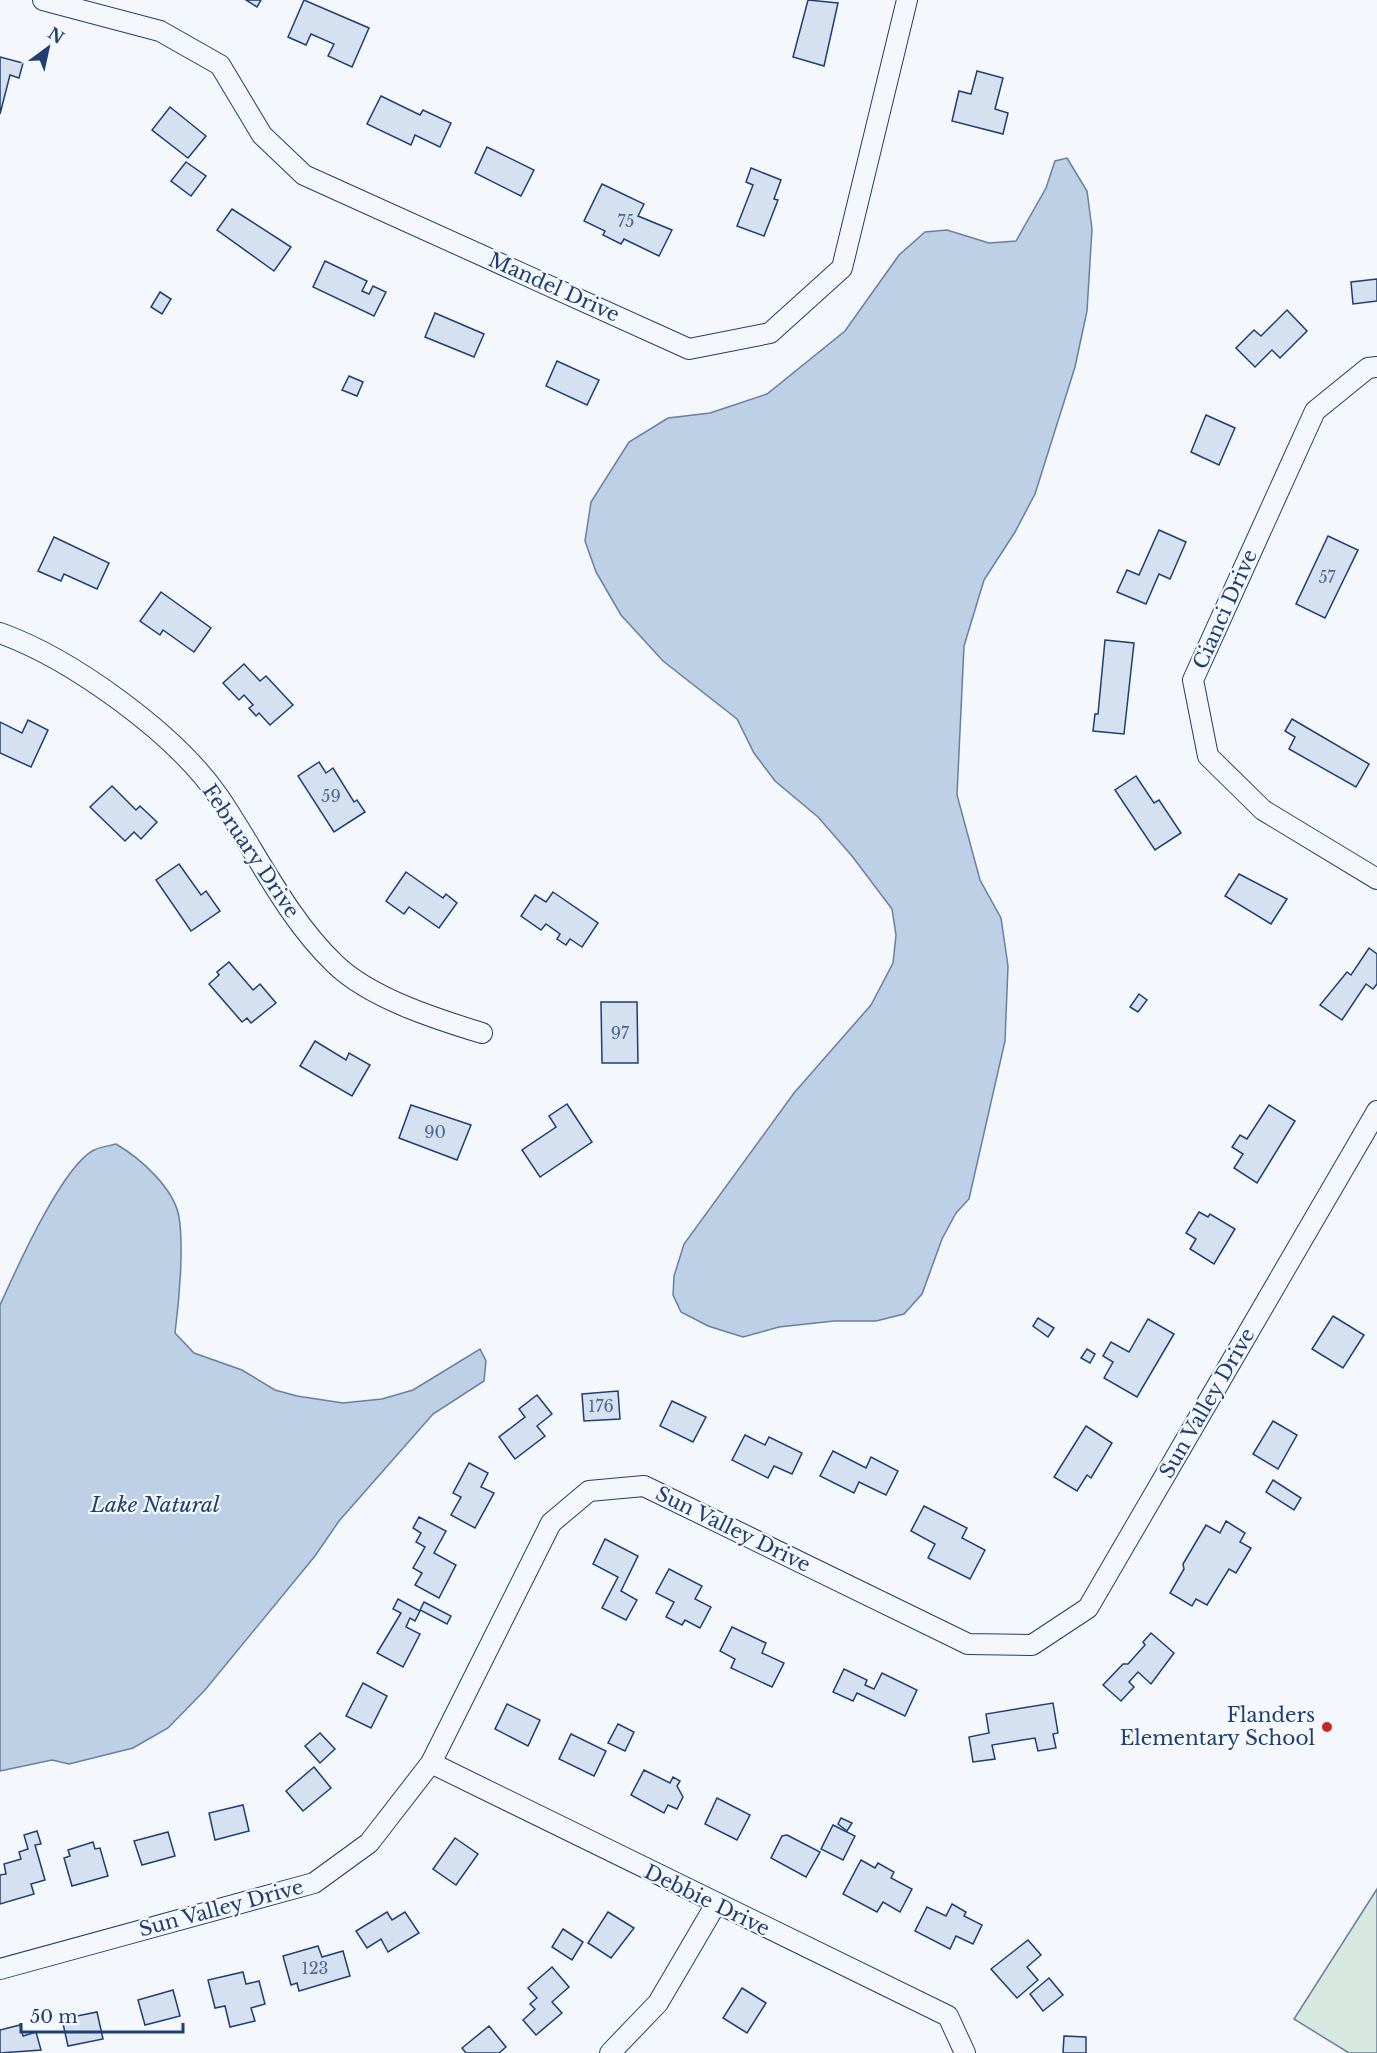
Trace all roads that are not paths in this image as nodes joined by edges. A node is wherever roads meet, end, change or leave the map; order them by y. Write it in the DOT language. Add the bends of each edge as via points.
graph roads {
  1 [pos="43,0"];
  2 [pos="907,0"];
  3 [pos="1377,367"];
  4 [pos="0,633"];
  5 [pos="1377,879"];
  6 [pos="482,1033"];
  7 [pos="1377,1111"];
  8 [pos="431,1763"];
  9 [pos="716,1904"];
  10 [pos="0,1969"];
  11 [pos="610,2053"];
  12 [pos="965,2053"];
  1 -- 2 [label="street, Mandel Drive" via="160,31 220,65 262,135 304,175 689,349 770,333 842,268"];
  3 -- 5 [label="street, Cianci Drive" via="1368,368 1315,411 1193,680 1208,756 1263,810"];
  4 -- 6 [label="street, February Drive" via="27,642 80,674 175,747 218,795 295,919 336,966 421,1014"];
  7 -- 8 [label="street, Sun Valley Drive" via="1088,1608 1032,1645 968,1644 644,1486 589,1491 551,1523"];
  8 -- 9 [label="street, Debbie Drive"];
  8 -- 10 [label="street, Sun Valley Drive" via="369,1843 314,1883"];
  9 -- 11 [label="street" via="658,2003"];
  9 -- 12 [label="street, Debbie Drive" via="948,2016"];
}
